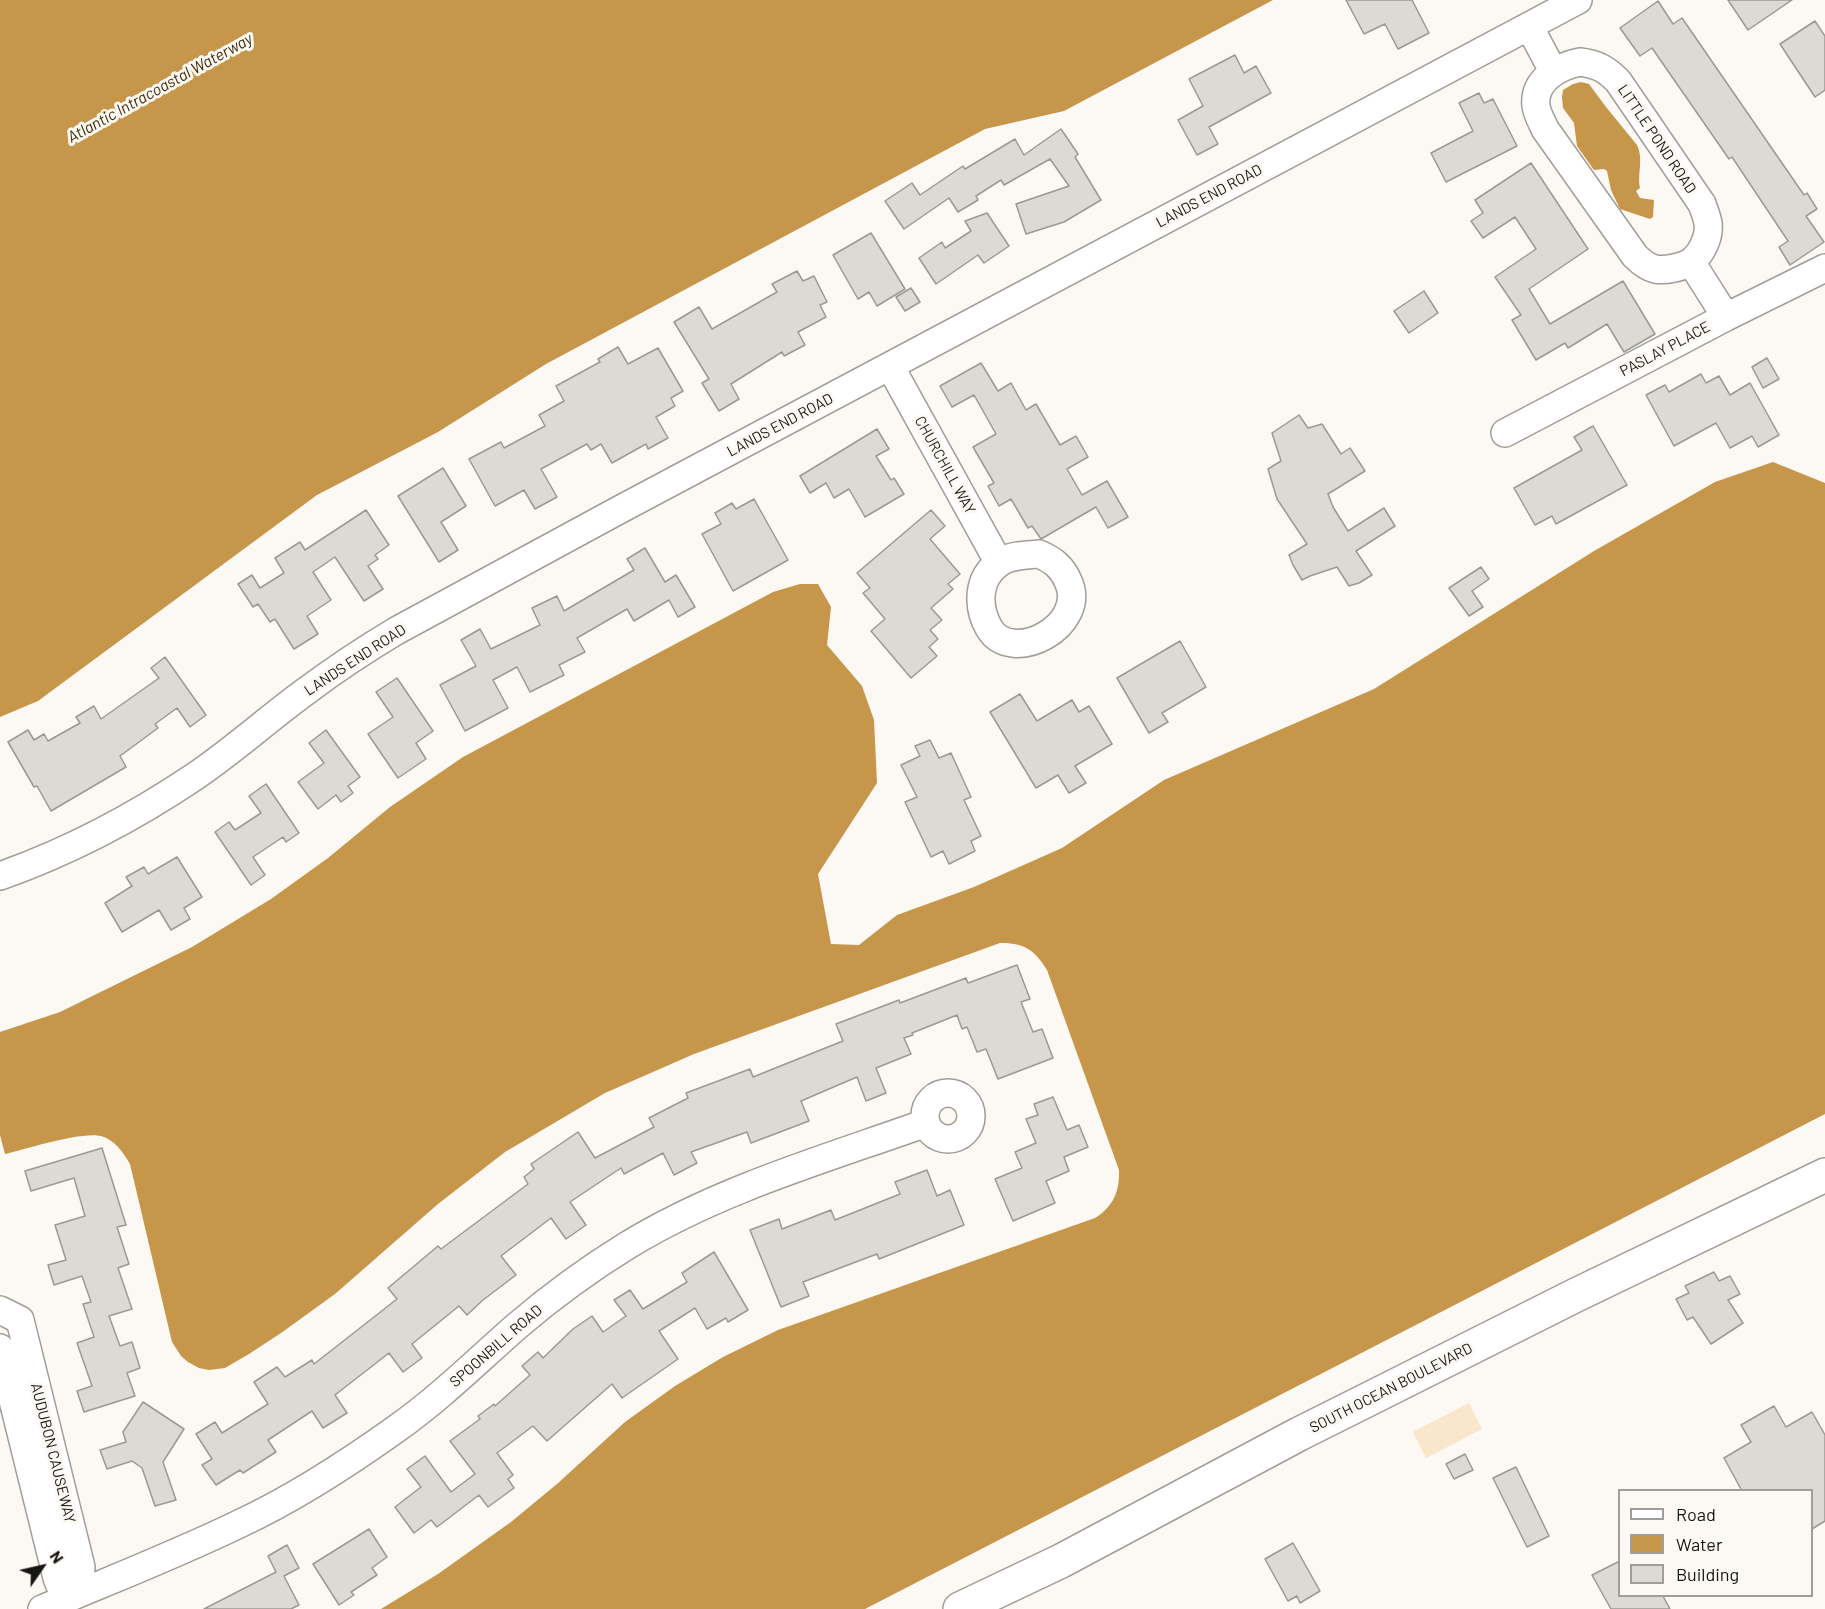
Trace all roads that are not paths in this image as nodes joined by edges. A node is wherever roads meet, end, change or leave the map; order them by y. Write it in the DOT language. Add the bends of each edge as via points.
graph roads {
  1 [pos="1578,0"];
  2 [pos="1529,26"];
  3 [pos="1553,71"];
  4 [pos="1691,262"];
  5 [pos="1825,268"];
  6 [pos="1726,317"];
  7 [pos="890,366"];
  8 [pos="1505,433"];
  9 [pos="999,563"];
  10 [pos="0,876"];
  11 [pos="926,1123"];
  12 [pos="1825,1175"];
  13 [pos="1,1309"];
  14 [pos="0,1348"];
  15 [pos="79,1593"];
  16 [pos="42,1609"];
  17 [pos="960,1609"];
  1 -- 2 [label="street, LANDS END ROAD"];
  2 -- 3 [label="street"];
  2 -- 7 [label="street, LANDS END ROAD"];
  3 -- 4 [label="street" via="1538,91 1535,105 1539,118 1618,234 1645,265 1670,269"];
  3 -- 4 [label="street, LITTLE POND ROAD" via="1566,64 1593,63 1617,81 1702,204 1707,237"];
  4 -- 6 [label="street"];
  5 -- 6 [label="street, PASLAY PLACE"];
  6 -- 8 [label="street, PASLAY PLACE"];
  7 -- 9 [label="street, CHURCHILL WAY"];
  7 -- 10 [label="street, LANDS END ROAD" via="396,631 149,806 92,838"];
  11 -- 15 [label="street, SPOONBILL ROAD" via="731,1194 630,1244 573,1281 399,1427 320,1479 241,1524"];
  12 -- 17 [label="main road, SOUTH OCEAN BOULEVARD" via="1585,1290 1299,1434 1061,1561"];
  13 -- 15 [label="street, AUDUBON CAUSEWAY" via="21,1320 81,1567"];
  14 -- 15 [label="street, AUDUBON CAUSEWAY" via="57,1578 61,1588"];
  15 -- 16 [label="street, SPOONBILL ROAD"];
}
